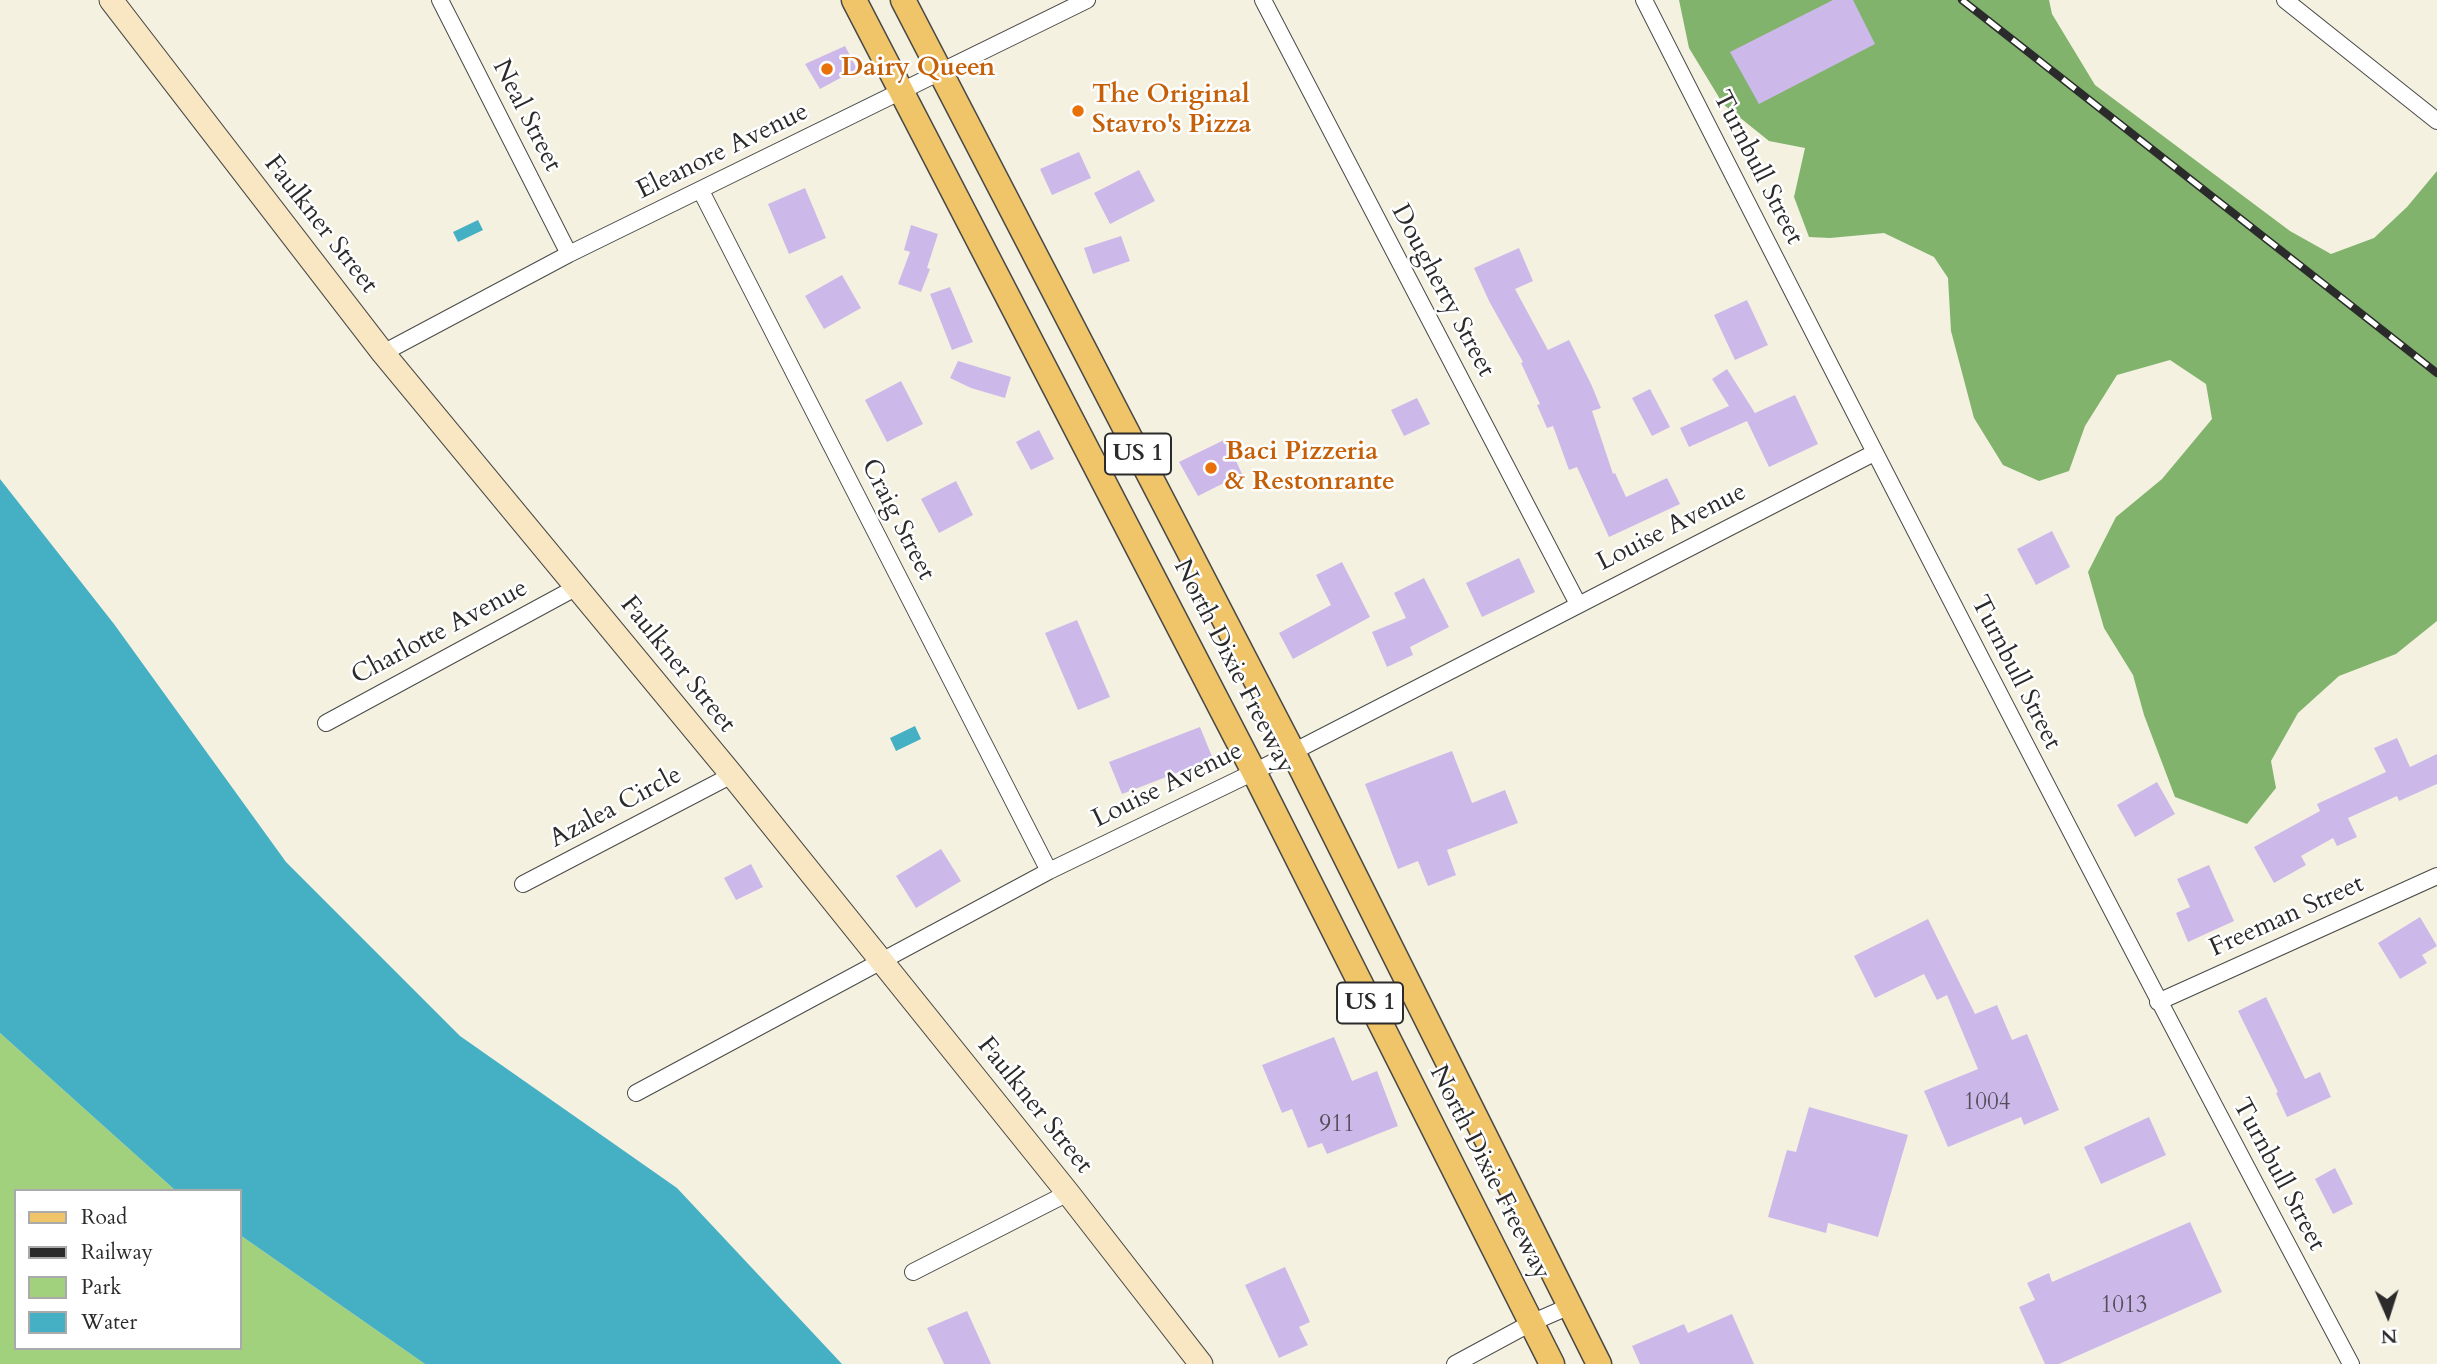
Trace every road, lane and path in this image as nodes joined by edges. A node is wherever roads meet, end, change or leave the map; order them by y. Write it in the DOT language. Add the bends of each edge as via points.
graph roads {
  1 [pos="111,0"];
  2 [pos="440,0"];
  3 [pos="854,0"];
  4 [pos="903,0"];
  5 [pos="1087,0"];
  6 [pos="1263,0"];
  7 [pos="1644,0"];
  8 [pos="2285,0"];
  9 [pos="940,72"];
  10 [pos="902,91"];
  11 [pos="2437,121"];
  12 [pos="701,191"];
  13 [pos="569,254"];
  14 [pos="383,353"];
  15 [pos="1874,453"];
  16 [pos="578,587"];
  17 [pos="1578,604"];
  18 [pos="326,723"];
  19 [pos="1293,752"];
  20 [pos="1254,772"];
  21 [pos="732,775"];
  22 [pos="1049,871"];
  23 [pos="2437,877"];
  24 [pos="523,884"];
  25 [pos="880,960"];
  26 [pos="2158,1002"];
  27 [pos="636,1093"];
  28 [pos="1068,1193"];
  29 [pos="913,1272"];
  30 [pos="1570,1306"];
  31 [pos="1531,1323"];
  32 [pos="1201,1364"];
  33 [pos="1455,1364"];
  34 [pos="1552,1364"];
  35 [pos="1599,1364"];
  36 [pos="2351,1364"];
  1 -- 14 [label="street, Faulkner Street"];
  2 -- 13 [label="street, Neal Street"];
  3 -- 10 [label="main road, North Dixie Freeway / US 1"];
  4 -- 9 [label="main road, North Dixie Freeway / US 1"];
  5 -- 9 [label="street, Eleanore Avenue"];
  6 -- 17 [label="street, Dougherty Street"];
  7 -- 15 [label="street, Turnbull Street"];
  8 -- 11 [label="street"];
  9 -- 10 [label="street, Eleanore Avenue"];
  9 -- 19 [label="main road, North Dixie Freeway / US 1"];
  10 -- 12 [label="street, Eleanore Avenue"];
  10 -- 20 [label="main road, North Dixie Freeway / US 1"];
  12 -- 13 [label="street, Eleanore Avenue"];
  12 -- 22 [label="street, Craig Street"];
  13 -- 14 [label="street, Eleanore Avenue"];
  14 -- 16 [label="street, Faulkner Street"];
  15 -- 17 [label="street, Louise Avenue"];
  15 -- 26 [label="street, Turnbull Street"];
  16 -- 18 [label="street, Charlotte Avenue"];
  16 -- 21 [label="street, Faulkner Street"];
  17 -- 19 [label="street, Louise Avenue"];
  19 -- 20 [label="street, Louise Avenue"];
  19 -- 30 [label="main road, North Dixie Freeway / US 1"];
  20 -- 22 [label="street, Louise Avenue"];
  20 -- 31 [label="main road, North Dixie Freeway / US 1"];
  21 -- 24 [label="street, Azalea Circle"];
  21 -- 25 [label="street, Faulkner Street"];
  22 -- 25 [label="street, Louise Avenue"];
  23 -- 26 [label="street, Freeman Street"];
  25 -- 27 [label="street, Louise Avenue"];
  25 -- 28 [label="street, Faulkner Street"];
  26 -- 36 [label="street, Turnbull Street"];
  28 -- 29 [label="street"];
  28 -- 32 [label="street, Faulkner Street"];
  30 -- 31 [label="street"];
  30 -- 35 [label="main road, North Dixie Freeway / US 1"];
  31 -- 33 [label="street"];
  31 -- 34 [label="main road, North Dixie Freeway / US 1"];
}
